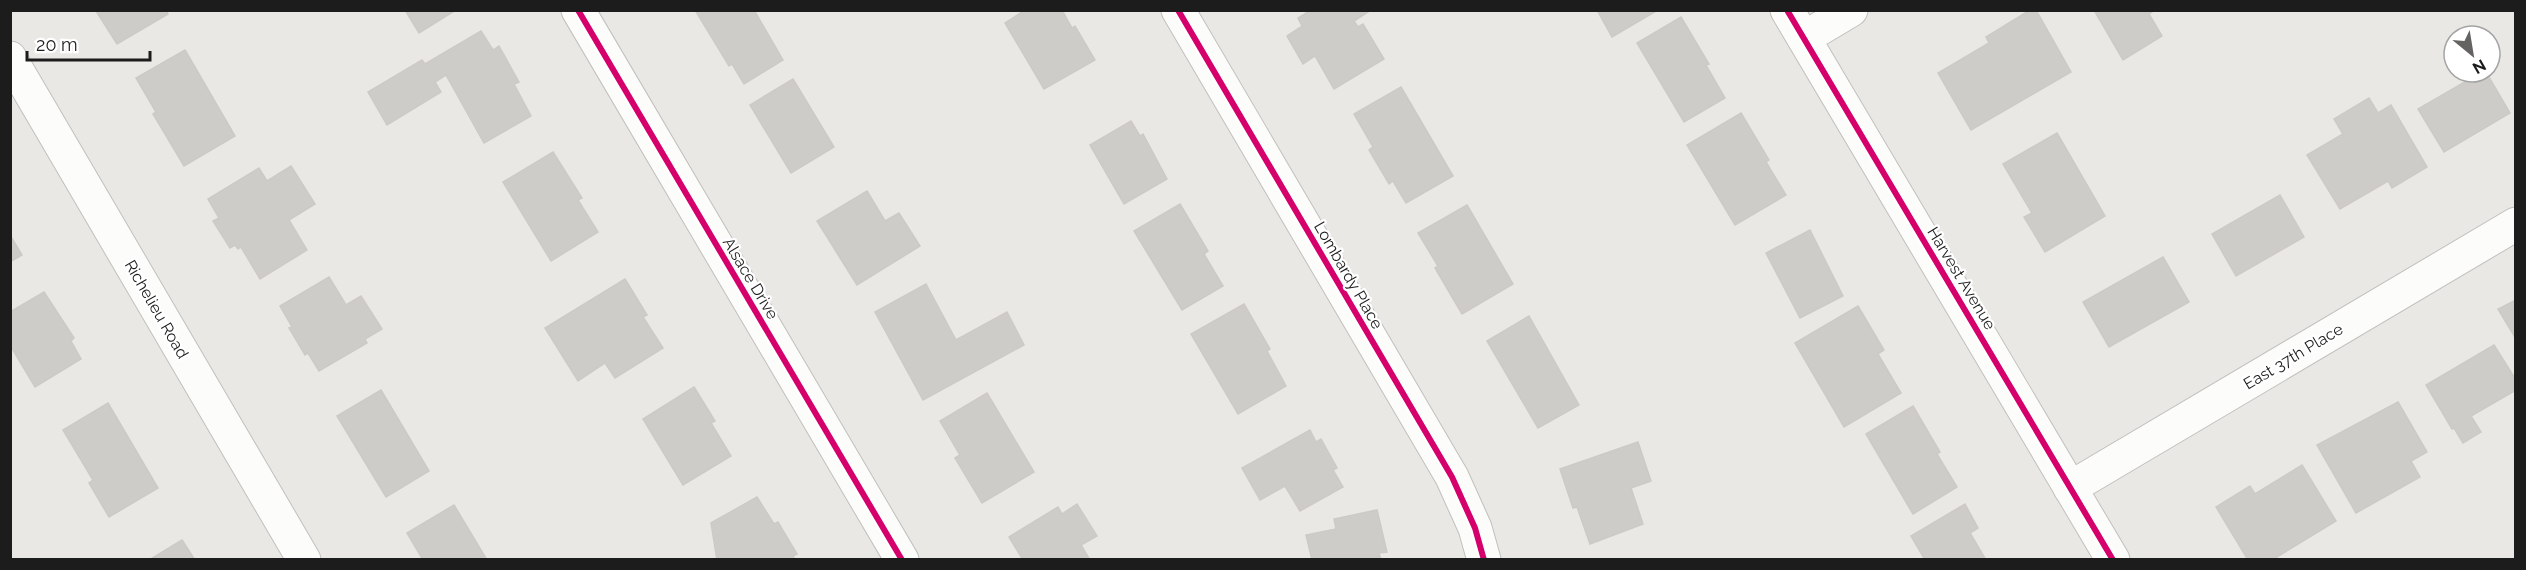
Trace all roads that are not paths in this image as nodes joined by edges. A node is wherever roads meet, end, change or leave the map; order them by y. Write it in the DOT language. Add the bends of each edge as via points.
graph roads {
  1 [pos="578,10"];
  2 [pos="1178,10"];
  3 [pos="1787,10"];
  4 [pos="1851,10"];
  5 [pos="1804,38"];
  6 [pos="10,58"];
  7 [pos="2516,224"];
  8 [pos="2070,488"];
  9 [pos="304,560"];
  10 [pos="902,560"];
  11 [pos="1484,560"];
  12 [pos="2113,560"];
  1 -- 10 [label="street, Alsace Drive"];
  2 -- 11 [label="street, Lombardy Place" via="1452,477 1475,528"];
  3 -- 5 [label="street, Harvest Avenue"];
  4 -- 5 [label="street"];
  5 -- 8 [label="street, Harvest Avenue"];
  6 -- 9 [label="street, Richelieu Road"];
  7 -- 8 [label="street, East 37th Place"];
  8 -- 12 [label="street, Harvest Avenue"];
}
